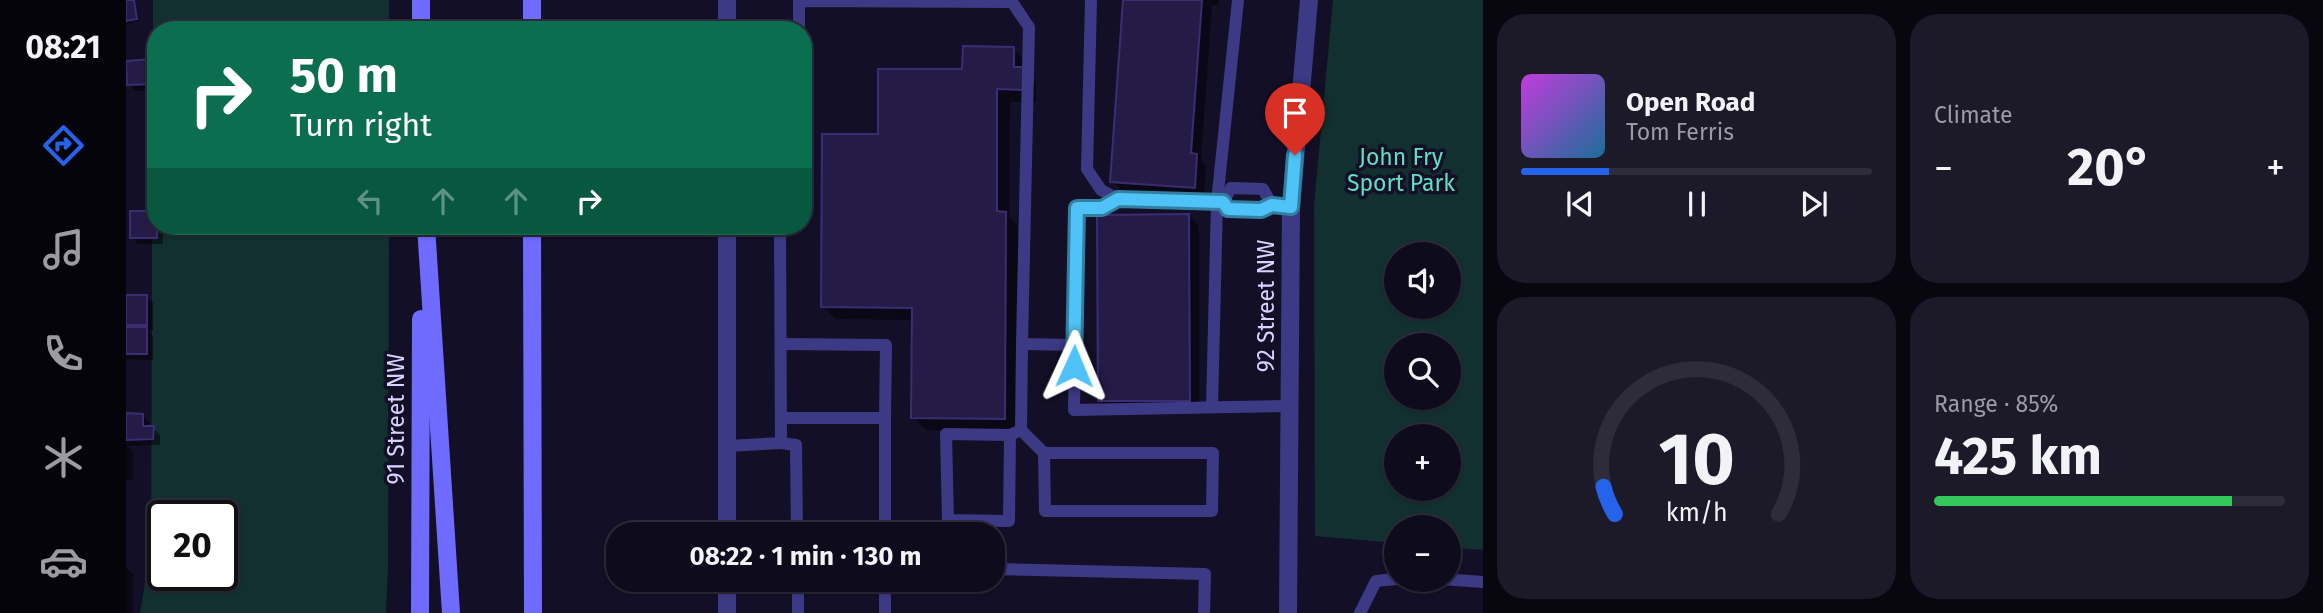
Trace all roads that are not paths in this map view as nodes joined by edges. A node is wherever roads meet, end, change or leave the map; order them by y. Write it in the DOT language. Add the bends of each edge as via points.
graph roads {
  1 [pos="421,0"];
  2 [pos="532,0"];
  3 [pos="727,0"];
  4 [pos="1091,0"];
  5 [pos="1238,0"];
  6 [pos="1309,0"];
  7 [pos="1012,1"];
  8 [pos="421,21"];
  9 [pos="532,21"];
  10 [pos="727,21"];
  11 [pos="799,21"];
  12 [pos="1118,199"];
  13 [pos="1220,202"];
  14 [pos="1272,205"];
  15 [pos="1291,207"];
  16 [pos="424,235"];
  17 [pos="425,235"];
  18 [pos="532,235"];
  19 [pos="727,235"];
  20 [pos="779,235"];
  21 [pos="781,344"];
  22 [pos="1022,344"];
  23 [pos="1074,345"];
  24 [pos="1289,405"];
  25 [pos="1212,407"];
  26 [pos="781,418"];
  27 [pos="885,418"];
  28 [pos="1016,433"];
  29 [pos="781,443"];
  30 [pos="727,446"];
  31 [pos="1044,453"];
  32 [pos="727,522"];
  33 [pos="797,522"];
  34 [pos="885,522"];
  35 [pos="1005,569"];
  36 [pos="421,578"];
  37 [pos="1384,580"];
  38 [pos="1461,580"];
  39 [pos="1483,582"];
  40 [pos="727,592"];
  41 [pos="798,592"];
  42 [pos="885,592"];
  43 [pos="533,608"];
  44 [pos="412,613"];
  45 [pos="421,613"];
  46 [pos="452,613"];
  47 [pos="727,613"];
  48 [pos="798,613"];
  49 [pos="885,613"];
  50 [pos="1204,613"];
  51 [pos="1288,613"];
  52 [pos="1360,613"];
  1 -- 8 [label="main road"];
  2 -- 9 [label="main road"];
  3 -- 10 [label="street"];
  4 -- 12 [label="lane" via="1087,169 1101,190"];
  5 -- 13 [label="lane"];
  6 -- 15 [label="street, 92 Street NW"];
  7 -- 11 [label="lane" via="799,1"];
  7 -- 22 [label="lane" via="1030,27"];
  12 -- 13 [label="lane"];
  12 -- 23 [label="lane" via="1102,208 1077,208"];
  13 -- 14 [label="lane" via="1228,209 1261,210"];
  13 -- 14 [label="lane" via="1231,187 1263,189"];
  13 -- 25 [label="lane"];
  14 -- 15 [label="lane"];
  15 -- 24 [label="street, 92 Street NW"];
  16 -- 36 [label="main road, 91 Street NW"];
  17 -- 46 [label="main road"];
  18 -- 43 [label="main road"];
  19 -- 30 [label="street"];
  20 -- 21 [label="lane"];
  21 -- 26 [label="lane"];
  21 -- 27 [label="lane" via="886,345"];
  22 -- 23 [label="lane"];
  22 -- 28 [label="lane"];
  23 -- 25 [label="lane" via="1074,410"];
  24 -- 25 [label="lane"];
  24 -- 51 [label="street, 92 Street NW"];
  26 -- 27 [label="lane"];
  26 -- 29 [label="lane"];
  27 -- 34 [label="lane"];
  28 -- 28 [label="lane" via="946,434 948,520 1009,521"];
  28 -- 31 [label="lane"];
  29 -- 30 [label="lane"];
  29 -- 33 [label="lane" via="796,445"];
  30 -- 32 [label="street"];
  31 -- 31 [label="lane" via="1213,453 1212,511 1045,511"];
  35 -- 50 [label="lane" via="1205,574"];
  36 -- 44 [label="main road"];
  36 -- 45 [label="main road, 91 Street NW"];
  37 -- 52 [label="lane" via="1376,581"];
  38 -- 39 [label="lane"];
  40 -- 47 [label="street"];
  41 -- 48 [label="lane"];
  42 -- 49 [label="lane"];
}
